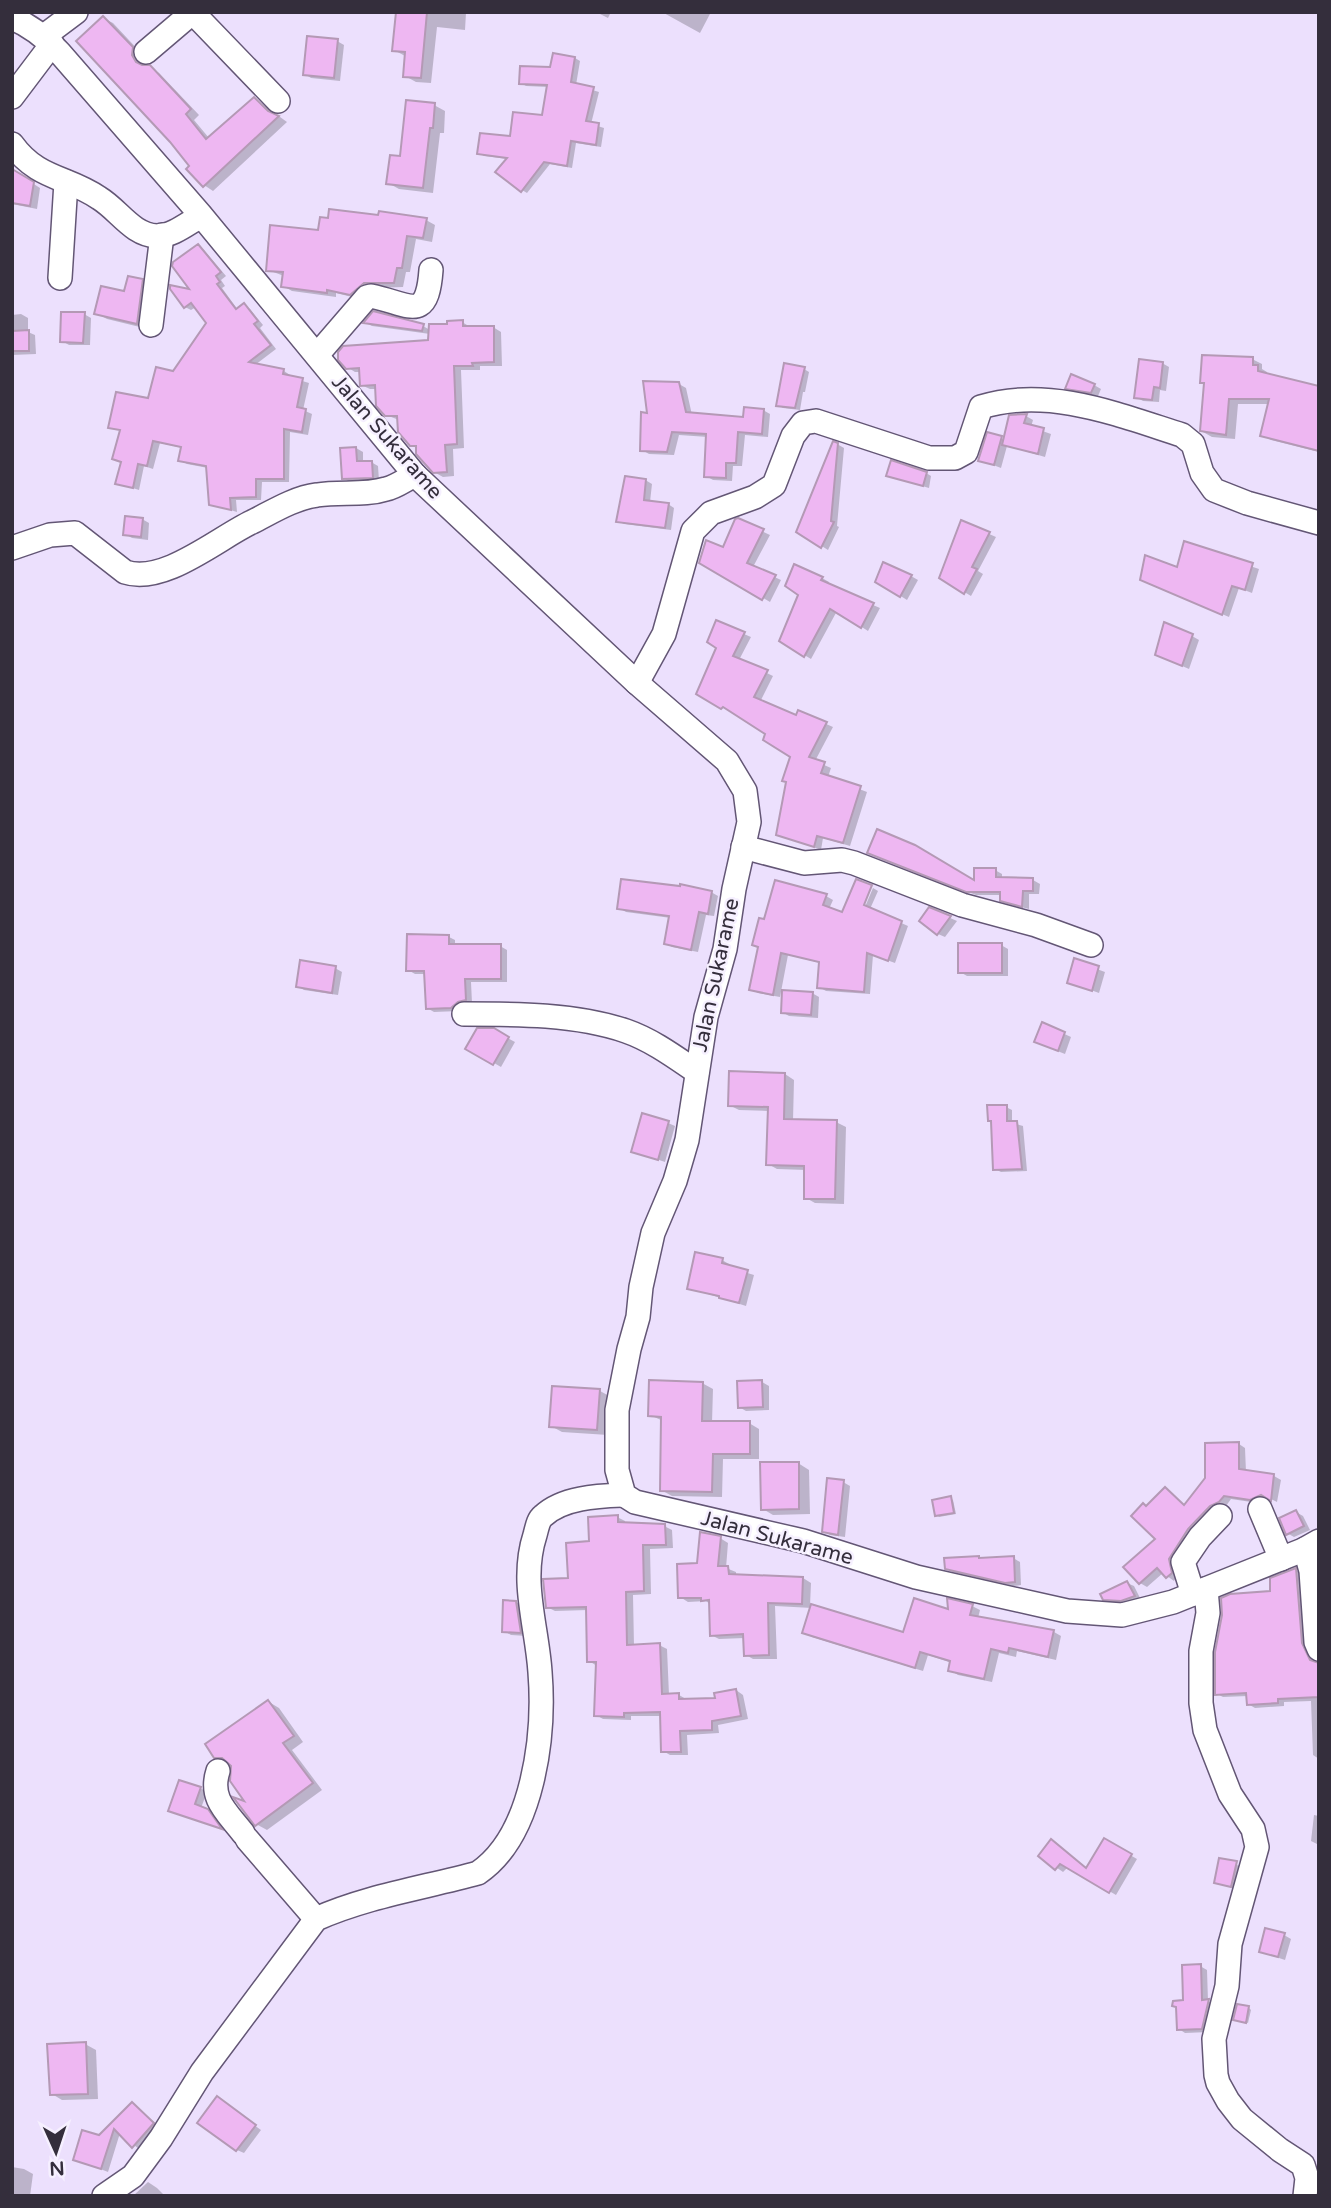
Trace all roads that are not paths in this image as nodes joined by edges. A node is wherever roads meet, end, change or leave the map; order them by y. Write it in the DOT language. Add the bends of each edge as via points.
graph roads {
  1 [pos="76,12"];
  2 [pos="194,12"];
  3 [pos="12,18"];
  4 [pos="48,40"];
  5 [pos="146,52"];
  6 [pos="12,97"];
  7 [pos="278,101"];
  8 [pos="12,144"];
  9 [pos="66,182"];
  10 [pos="201,216"];
  11 [pos="162,236"];
  12 [pos="431,270"];
  13 [pos="60,278"];
  14 [pos="151,325"];
  15 [pos="317,355"];
  16 [pos="415,474"];
  17 [pos="1319,523"];
  18 [pos="12,548"];
  19 [pos="637,683"];
  20 [pos="743,847"];
  21 [pos="1091,945"];
  22 [pos="464,1014"];
  23 [pos="697,1072"];
  24 [pos="624,1494"];
  25 [pos="1260,1508"];
  26 [pos="1220,1516"];
  27 [pos="1312,1545"];
  28 [pos="1281,1559"];
  29 [pos="1200,1592"];
  30 [pos="1319,1649"];
  31 [pos="218,1771"];
  32 [pos="316,1919"];
  33 [pos="104,2196"];
  34 [pos="1305,2196"];
  1 -- 4 [label="street"];
  2 -- 5 [label="street"];
  2 -- 7 [label="street"];
  3 -- 4 [label="street, Jalan Sukarame"];
  4 -- 6 [label="street"];
  4 -- 10 [label="street, Jalan Sukarame"];
  8 -- 9 [label="street" via="33,167"];
  9 -- 11 [label="street" via="98,196 138,231"];
  9 -- 13 [label="street"];
  10 -- 11 [label="street"];
  10 -- 15 [label="street, Jalan Sukarame"];
  11 -- 14 [label="street"];
  12 -- 15 [label="street" via="430,288 422,304 411,306 371,296"];
  15 -- 16 [label="street, Jalan Sukarame"];
  16 -- 18 [label="street" via="388,489 314,495 294,502 152,573 125,572 75,533 50,535"];
  16 -- 19 [label="street, Jalan Sukarame"];
  17 -- 19 [label="street" via="1214,490 1193,444 1182,435 1078,404 1024,401 981,408 966,452 956,458 929,458 816,421 803,423 793,436 774,485 711,513 693,531 664,634"];
  19 -- 20 [label="street, Jalan Sukarame" via="733,769 748,804"];
  20 -- 21 [label="street" via="804,863 854,863 962,905"];
  20 -- 23 [label="street, Jalan Sukarame"];
  22 -- 23 [label="street" via="509,1014 616,1028 644,1038"];
  23 -- 24 [label="street, Jalan Sukarame" via="687,1140 653,1233 617,1410 617,1470"];
  24 -- 29 [label="street, Jalan Sukarame" via="635,1502 803,1541 916,1577 1067,1611 1122,1615"];
  24 -- 32 [label="street" via="589,1498 552,1509 540,1518 527,1580 542,1707 530,1793 510,1839 478,1873 365,1900"];
  25 -- 28 [label="street"];
  26 -- 29 [label="street" via="1183,1562"];
  27 -- 28 [label="street, Jalan Sukarame"];
  27 -- 30 [label="street"];
  28 -- 29 [label="street, Jalan Sukarame"];
  29 -- 34 [label="street" via="1208,1613 1200,1678 1205,1730 1230,1794 1254,1829 1257,1847 1230,1944 1227,1986 1214,2039 1216,2075 1242,2119 1304,2165"];
  31 -- 32 [label="street" via="215,1793"];
  32 -- 33 [label="street" via="202,2072 133,2176"];
}
